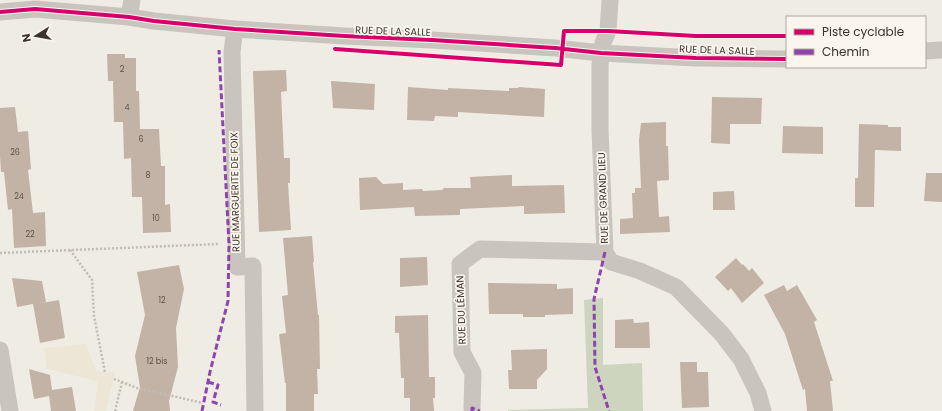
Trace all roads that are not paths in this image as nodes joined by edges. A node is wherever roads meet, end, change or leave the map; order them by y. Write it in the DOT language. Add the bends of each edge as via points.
graph roads {
  1 [pos="132,0"];
  2 [pos="610,0"];
  3 [pos="0,12"];
  4 [pos="129,17"];
  5 [pos="235,29"];
  6 [pos="942,50"];
  7 [pos="926,51"];
  8 [pos="601,53"];
  9 [pos="786,60"];
  10 [pos="605,252"];
  11 [pos="0,350"];
  12 [pos="472,408"];
  13 [pos="10,411"];
  14 [pos="255,411"];
  15 [pos="763,411"];
  1 -- 4 [label="street"];
  2 -- 8 [label="street, RUE DE GRAND LIEU" via="608,31"];
  3 -- 4 [label="street, RUE DE LA SALLE" via="35,9"];
  4 -- 5 [label="street, RUE DE LA SALLE"];
  5 -- 8 [label="street, RUE DE LA SALLE"];
  5 -- 14 [label="street, RUE MARGUERITE DE FOIX" via="232,52 237,267 253,266"];
  6 -- 7 [label="street"];
  8 -- 9 [label="street, RUE DE LA SALLE"];
  8 -- 10 [label="street, RUE DE GRAND LIEU" via="600,130"];
  10 -- 12 [label="street, RUE DU LÉMAN" via="480,249 460,264 462,352 473,373"];
  10 -- 15 [label="street, RUE DE GRAND LIEU" via="611,262 640,271 676,288 722,334 741,359 758,393"];
  11 -- 13 [label="street"];
}
